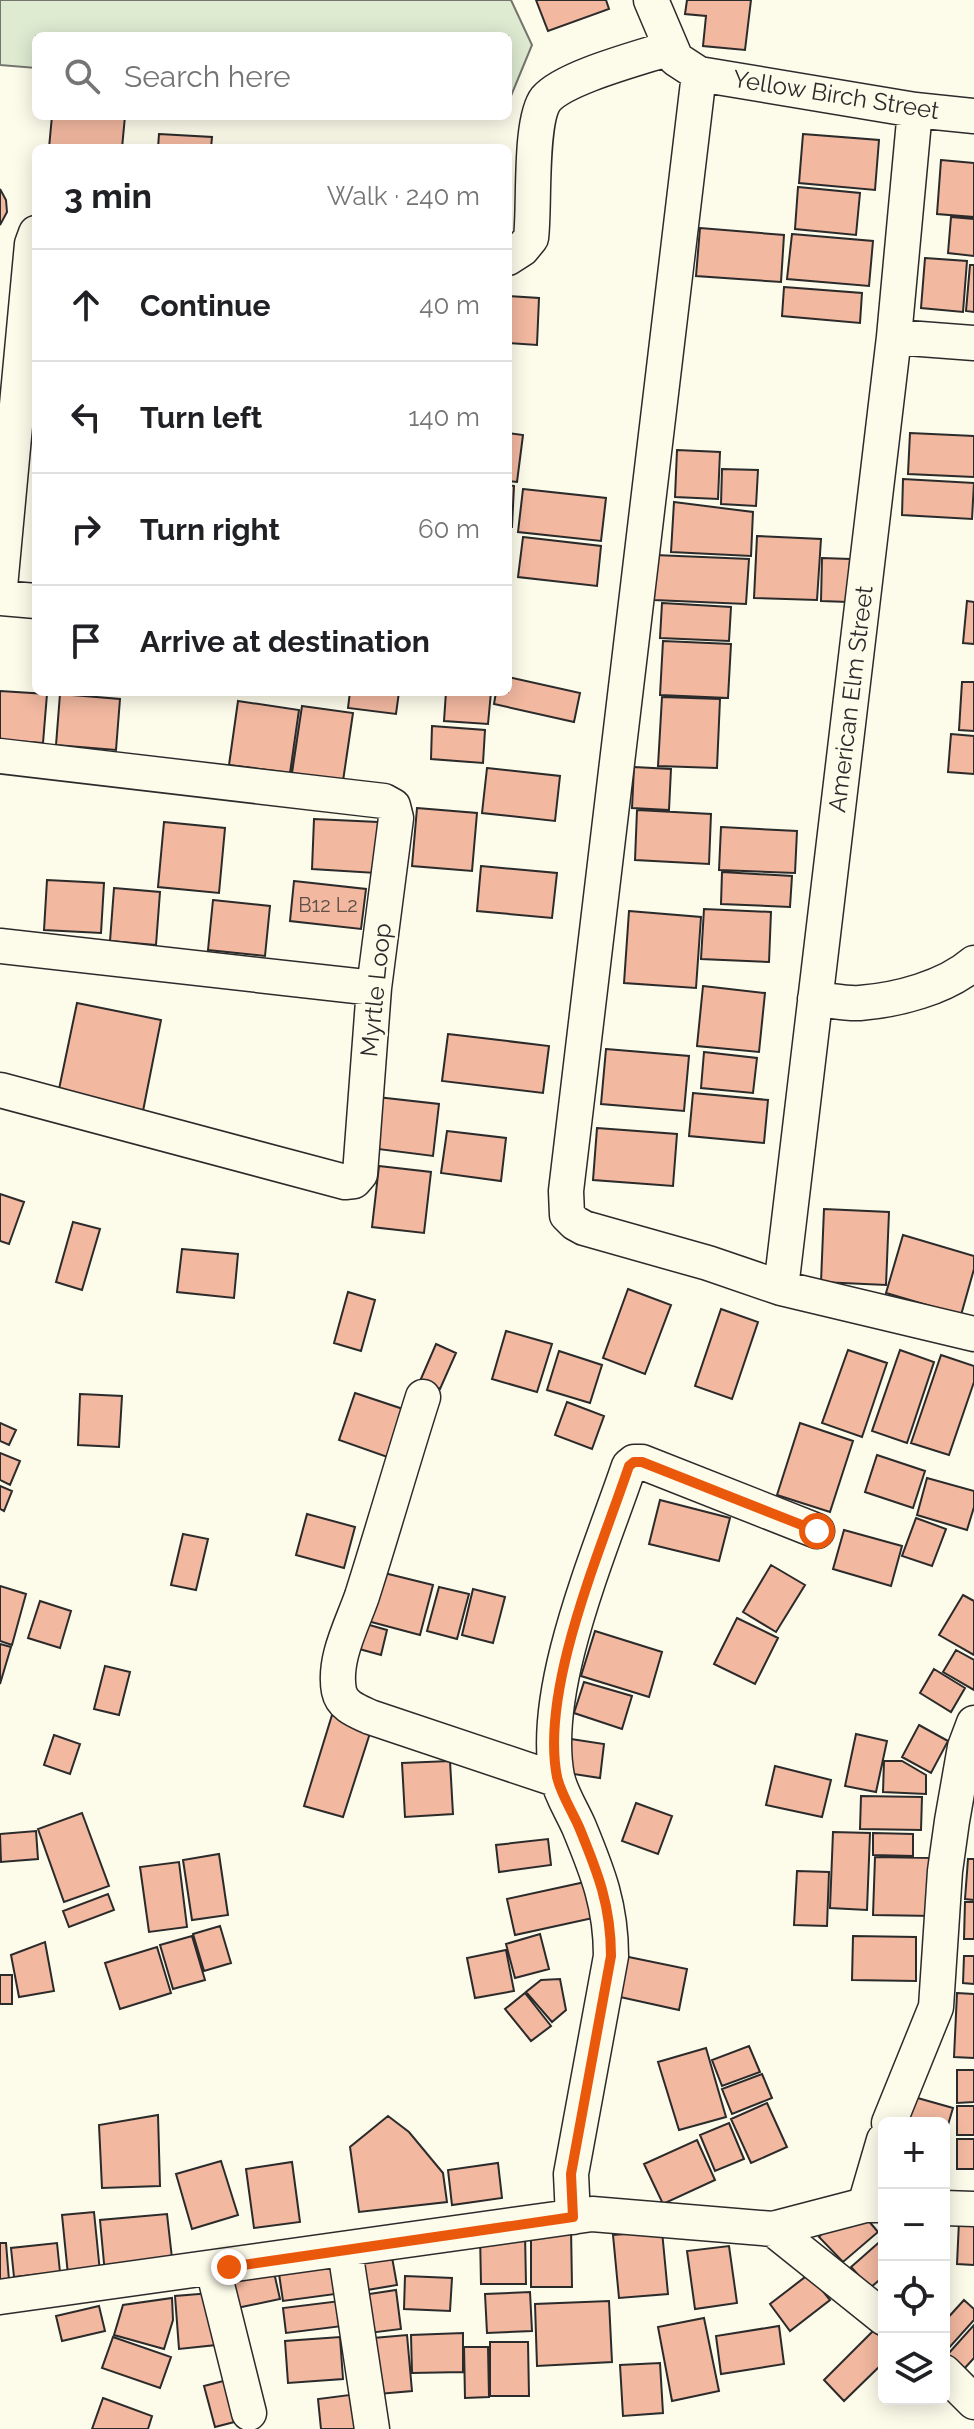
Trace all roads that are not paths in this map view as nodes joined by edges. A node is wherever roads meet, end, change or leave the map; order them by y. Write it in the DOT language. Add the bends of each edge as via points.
graph roads {
  1 [pos="651,0"];
  2 [pos="670,48"];
  3 [pos="699,74"];
  4 [pos="915,110"];
  5 [pos="974,116"];
  6 [pos="32,244"];
  7 [pos="512,255"];
  8 [pos="894,337"];
  9 [pos="974,343"];
  10 [pos="0,587"];
  11 [pos="0,598"];
  12 [pos="32,601"];
  13 [pos="0,756"];
  14 [pos="0,946"];
  15 [pos="974,963"];
  16 [pos="374,988"];
  17 [pos="815,999"];
  18 [pos="0,1090"];
  19 [pos="781,1288"];
  20 [pos="974,1334"];
  21 [pos="423,1397"];
  22 [pos="817,1531"];
  23 [pos="974,1723"];
  24 [pos="558,1780"];
  25 [pos="891,2117"];
  26 [pos="878,2183"];
  27 [pos="875,2205"];
  28 [pos="950,2208"];
  29 [pos="974,2209"];
  30 [pos="573,2217"];
  31 [pos="773,2229"];
  32 [pos="345,2250"];
  33 [pos="213,2269"];
  34 [pos="0,2297"];
  35 [pos="878,2313"];
  36 [pos="950,2378"];
  37 [pos="974,2402"];
  38 [pos="249,2413"];
  39 [pos="372,2429"];
  1 -- 2 [label="street"];
  2 -- 3 [label="street" via="676,59"];
  2 -- 7 [label="street" via="576,80 544,101 536,140 531,238"];
  3 -- 4 [label="street, Yellow Birch Street"];
  3 -- 19 [label="street" via="565,1203 567,1215 584,1228"];
  4 -- 5 [label="street, Yellow Birch Street"];
  4 -- 8 [label="street, American Elm Street"];
  6 -- 10 [label="street"];
  8 -- 9 [label="street"];
  8 -- 17 [label="street, American Elm Street"];
  11 -- 12 [label="street"];
  13 -- 16 [label="street, Myrtle Loop" via="393,806 396,818"];
  14 -- 16 [label="street"];
  15 -- 17 [label="street" via="932,986 891,999"];
  16 -- 18 [label="street, Myrtle Loop" via="360,1174 354,1181"];
  17 -- 19 [label="street, American Elm Street"];
  19 -- 20 [label="street"];
  21 -- 24 [label="street" via="344,1644 339,1694 351,1709 370,1717"];
  22 -- 24 [label="street" via="642,1462 629,1466 569,1643 553,1729"];
  23 -- 25 [label="street" via="957,1783 936,2007"];
  24 -- 30 [label="street" via="603,1885 611,1931 611,1956 571,2174"];
  26 -- 27 [label="street"];
  27 -- 31 [label="street"];
  28 -- 29 [label="street"];
  30 -- 31 [label="street" via="592,2214"];
  30 -- 32 [label="street"];
  31 -- 35 [label="street"];
  32 -- 33 [label="street"];
  32 -- 39 [label="street"];
  33 -- 34 [label="street"];
  33 -- 38 [label="street"];
  36 -- 37 [label="street"];
}
